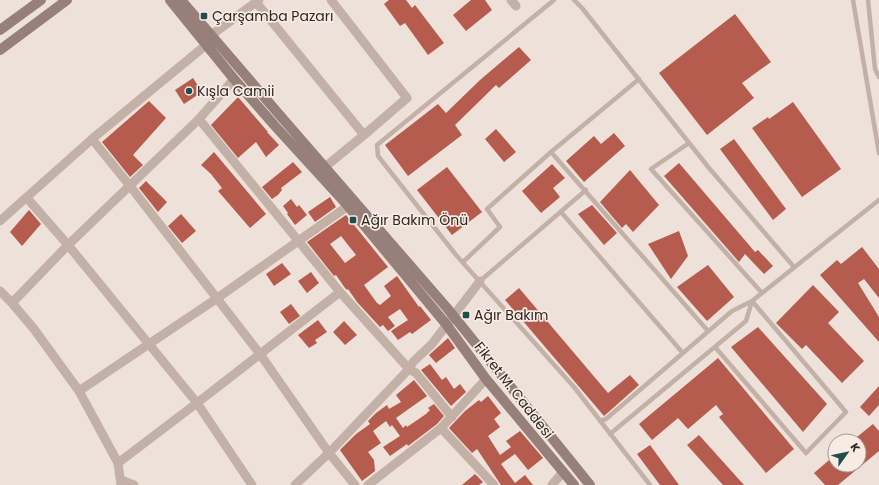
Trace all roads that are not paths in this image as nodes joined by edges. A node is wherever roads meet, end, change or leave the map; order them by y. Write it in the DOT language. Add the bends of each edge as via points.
graph roads {
  1 [pos="41,0"];
  2 [pos="67,0"];
  3 [pos="170,0"];
  4 [pos="181,0"];
  5 [pos="331,0"];
  6 [pos="554,0"];
  7 [pos="574,0"];
  8 [pos="853,0"];
  9 [pos="868,0"];
  10 [pos="258,1"];
  11 [pos="0,30"];
  12 [pos="210,36"];
  13 [pos="206,45"];
  14 [pos="0,50"];
  15 [pos="879,77"];
  16 [pos="234,79"];
  17 [pos="639,79"];
  18 [pos="199,119"];
  19 [pos="364,135"];
  20 [pos="92,139"];
  21 [pos="689,143"];
  22 [pos="552,152"];
  23 [pos="879,153"];
  24 [pos="325,167"];
  25 [pos="130,186"];
  26 [pos="586,190"];
  27 [pos="26,198"];
  28 [pos="879,200"];
  29 [pos="348,206"];
  30 [pos="561,212"];
  31 [pos="0,222"];
  32 [pos="298,240"];
  33 [pos="68,245"];
  34 [pos="463,262"];
  35 [pos="794,267"];
  36 [pos="480,281"];
  37 [pos="0,291"];
  38 [pos="340,292"];
  39 [pos="762,293"];
  40 [pos="216,299"];
  41 [pos="752,301"];
  42 [pos="12,303"];
  43 [pos="453,315"];
  44 [pos="446,324"];
  45 [pos="708,331"];
  46 [pos="148,344"];
  47 [pos="715,347"];
  48 [pos="682,352"];
  49 [pos="260,354"];
  50 [pos="409,368"];
  51 [pos="486,379"];
  52 [pos="79,391"];
  53 [pos="196,403"];
  54 [pos="452,417"];
  55 [pos="600,421"];
  56 [pos="441,428"];
  57 [pos="610,434"];
  58 [pos="329,453"];
  59 [pos="118,463"];
  60 [pos="563,472"];
  61 [pos="121,483"];
  62 [pos="488,483"];
  63 [pos="134,485"];
  64 [pos="252,485"];
  65 [pos="295,485"];
  66 [pos="355,485"];
  67 [pos="368,485"];
  68 [pos="552,485"];
  69 [pos="574,485"];
  70 [pos="590,485"];
  71 [pos="650,485"];
  1 -- 11 [label="main road"];
  2 -- 14 [label="main road"];
  3 -- 13 [label="main road, Fikret M. Caddesi"];
  4 -- 12 [label="main road"];
  5 -- 19 [label="street" via="407,98"];
  6 -- 34 [label="lane" via="377,145 378,156"];
  7 -- 17 [label="lane"];
  8 -- 23 [label="lane"];
  9 -- 15 [label="lane" via="875,69"];
  10 -- 12 [label="street"];
  10 -- 19 [label="street"];
  12 -- 24 [label="main road"];
  13 -- 16 [label="main road, Fikret M. Caddesi"];
  13 -- 20 [label="street"];
  16 -- 18 [label="street"];
  16 -- 29 [label="main road, Fikret M. Caddesi"];
  17 -- 21 [label="lane"];
  17 -- 22 [label="lane"];
  18 -- 25 [label="street"];
  18 -- 32 [label="street"];
  19 -- 24 [label="street"];
  20 -- 25 [label="street"];
  20 -- 27 [label="street"];
  21 -- 35 [label="lane"];
  21 -- 39 [label="lane" via="651,169"];
  22 -- 26 [label="lane"];
  22 -- 34 [label="lane" via="487,209 500,227"];
  24 -- 43 [label="main road"];
  25 -- 33 [label="street"];
  25 -- 40 [label="street"];
  26 -- 30 [label="lane"];
  26 -- 45 [label="lane"];
  27 -- 31 [label="street"];
  27 -- 33 [label="street"];
  28 -- 35 [label="lane"];
  29 -- 32 [label="street"];
  29 -- 44 [label="main road, Fikret M. Caddesi"];
  30 -- 36 [label="lane"];
  30 -- 48 [label="lane"];
  32 -- 38 [label="street"];
  32 -- 40 [label="street"];
  33 -- 42 [label="street"];
  33 -- 46 [label="street"];
  34 -- 36 [label="lane"];
  35 -- 39 [label="lane"];
  36 -- 43 [label="street"];
  36 -- 55 [label="lane" via="574,387"];
  37 -- 42 [label="street"];
  38 -- 49 [label="street"];
  38 -- 50 [label="street"];
  39 -- 41 [label="lane"];
  40 -- 46 [label="street"];
  40 -- 49 [label="street"];
  41 -- 45 [label="lane" via="732,311"];
  41 -- 47 [label="lane" via="746,321"];
  41 -- 47 [label="lane" via="846,412 806,452"];
  42 -- 52 [label="street"];
  43 -- 44 [label="street"];
  43 -- 70 [label="main road"];
  44 -- 50 [label="street" via="432,344"];
  44 -- 51 [label="main road, Fikret M. Caddesi"];
  45 -- 48 [label="lane"];
  46 -- 52 [label="street"];
  46 -- 53 [label="street"];
  47 -- 57 [label="lane"];
  48 -- 55 [label="lane" via="606,419"];
  49 -- 53 [label="street"];
  49 -- 58 [label="street"];
  50 -- 54 [label="street"];
  50 -- 58 [label="street"];
  51 -- 54 [label="street"];
  51 -- 60 [label="main road, Fikret M. Caddesi"];
  52 -- 59 [label="street"];
  53 -- 59 [label="street"];
  53 -- 64 [label="street"];
  54 -- 56 [label="street"];
  55 -- 57 [label="lane"];
  56 -- 62 [label="street"];
  56 -- 67 [label="street"];
  57 -- 71 [label="lane"];
  58 -- 65 [label="street"];
  58 -- 66 [label="street"];
  59 -- 61 [label="street"];
  60 -- 68 [label="street"];
  60 -- 69 [label="main road, Fikret M. Caddesi"];
  61 -- 63 [label="street"];
}
